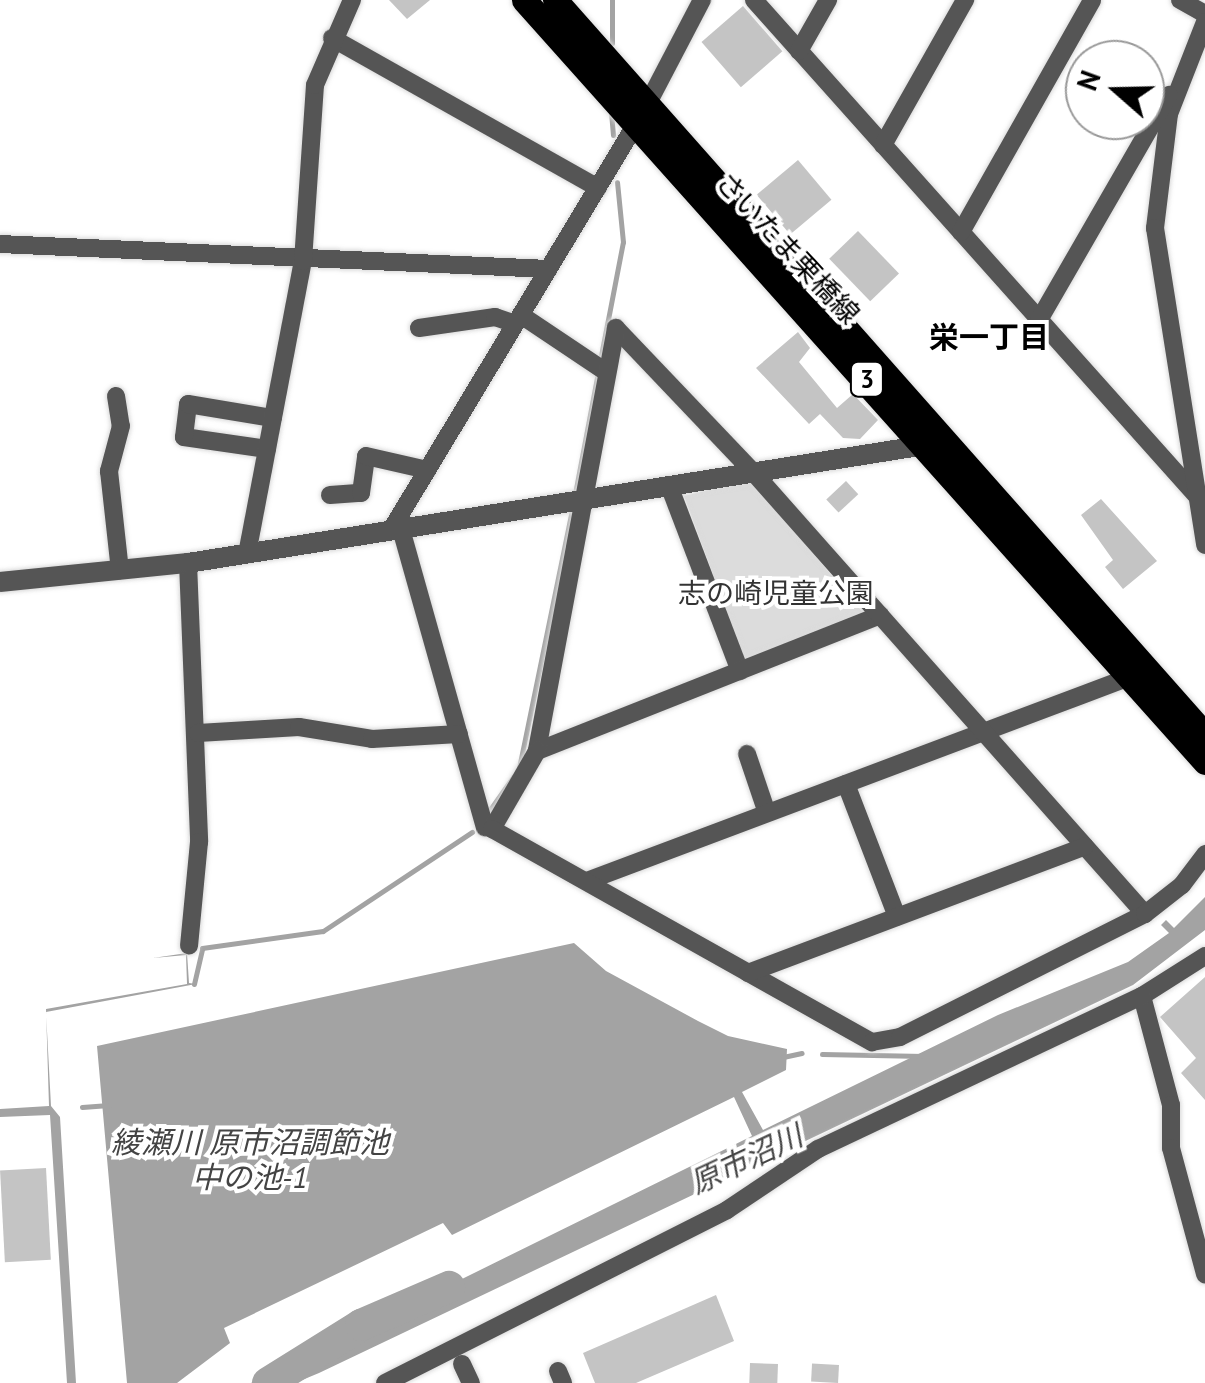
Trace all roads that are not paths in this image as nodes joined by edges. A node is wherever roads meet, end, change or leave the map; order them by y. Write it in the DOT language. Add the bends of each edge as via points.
graph roads {
  1 [pos="352,0"];
  2 [pos="524,0"];
  3 [pos="555,0"];
  4 [pos="702,0"];
  5 [pos="754,0"];
  6 [pos="828,0"];
  7 [pos="965,0"];
  8 [pos="1092,0"];
  9 [pos="1180,0"];
  10 [pos="1205,14"];
  11 [pos="1205,22"];
  12 [pos="332,38"];
  13 [pos="799,51"];
  14 [pos="1187,63"];
  15 [pos="641,115"];
  16 [pos="883,145"];
  17 [pos="598,188"];
  18 [pos="961,232"];
  19 [pos="0,244"];
  20 [pos="303,261"];
  21 [pos="548,268"];
  22 [pos="518,319"];
  23 [pos="1039,320"];
  24 [pos="420,328"];
  25 [pos="601,369"];
  26 [pos="116,396"];
  27 [pos="273,418"];
  28 [pos="936,440"];
  29 [pos="267,449"];
  30 [pos="427,470"];
  31 [pos="753,472"];
  32 [pos="670,488"];
  33 [pos="330,495"];
  34 [pos="1196,495"];
  35 [pos="574,504"];
  36 [pos="396,530"];
  37 [pos="1205,545"];
  38 [pos="246,554"];
  39 [pos="188,563"];
  40 [pos="120,570"];
  41 [pos="0,582"];
  42 [pos="880,615"];
  43 [pos="740,671"];
  44 [pos="1140,674"];
  45 [pos="984,732"];
  46 [pos="198,733"];
  47 [pos="459,734"];
  48 [pos="1205,735"];
  49 [pos="536,750"];
  50 [pos="747,754"];
  51 [pos="1205,762"];
  52 [pos="846,784"];
  53 [pos="767,813"];
  54 [pos="485,827"];
  55 [pos="1085,846"];
  56 [pos="1205,854"];
  57 [pos="587,881"];
  58 [pos="1145,914"];
  59 [pos="897,917"];
  60 [pos="189,946"];
  61 [pos="1205,956"];
  62 [pos="748,973"];
  63 [pos="1142,996"];
  64 [pos="1205,1274"];
  65 [pos="462,1364"];
  66 [pos="385,1383"];
  67 [pos="470,1383"];
  1 -- 12 [label="street"];
  2 -- 15 [label="main road, さいたま栗橋線 / 3"];
  3 -- 15 [label="main road, さいたま栗橋線 / 3"];
  4 -- 15 [label="street"];
  5 -- 13 [label="street"];
  6 -- 13 [label="street"];
  7 -- 16 [label="street"];
  8 -- 18 [label="street"];
  9 -- 10 [label="street"];
  11 -- 14 [label="street"];
  12 -- 17 [label="street"];
  12 -- 20 [label="street" via="315,85"];
  13 -- 16 [label="street"];
  14 -- 23 [label="street"];
  14 -- 34 [label="street" via="1169,114 1155,228"];
  15 -- 17 [label="street"];
  15 -- 28 [label="main road, さいたま栗橋線 / 3"];
  16 -- 18 [label="street"];
  17 -- 21 [label="street"];
  18 -- 23 [label="street"];
  19 -- 20 [label="street"];
  20 -- 21 [label="street"];
  20 -- 27 [label="street"];
  21 -- 22 [label="street"];
  22 -- 24 [label="street"];
  22 -- 25 [label="street"];
  22 -- 30 [label="street"];
  23 -- 34 [label="street"];
  25 -- 31 [label="street" via="616,328"];
  25 -- 35 [label="street"];
  26 -- 40 [label="street" via="121,426 110,471"];
  27 -- 29 [label="street"];
  27 -- 29 [label="street" via="188,404 184,437"];
  28 -- 31 [label="street"];
  28 -- 44 [label="main road, さいたま栗橋線 / 3"];
  29 -- 38 [label="street"];
  30 -- 33 [label="street" via="366,456 361,493"];
  30 -- 36 [label="street"];
  31 -- 32 [label="street"];
  31 -- 42 [label="street"];
  32 -- 35 [label="street"];
  32 -- 43 [label="street"];
  34 -- 37 [label="street"];
  35 -- 36 [label="street"];
  35 -- 49 [label="street"];
  36 -- 38 [label="street"];
  36 -- 47 [label="street"];
  38 -- 39 [label="street"];
  39 -- 40 [label="street"];
  39 -- 46 [label="street"];
  40 -- 41 [label="street"];
  42 -- 43 [label="street"];
  42 -- 45 [label="street"];
  43 -- 49 [label="street"];
  44 -- 45 [label="street"];
  44 -- 48 [label="main road, さいたま栗橋線 / 3"];
  44 -- 51 [label="main road, さいたま栗橋線 / 3"];
  45 -- 52 [label="street"];
  45 -- 55 [label="street"];
  46 -- 47 [label="street" via="299,727 372,739"];
  46 -- 60 [label="street" via="199,842"];
  47 -- 54 [label="street"];
  49 -- 57 [label="street" via="492,829"];
  50 -- 53 [label="street"];
  52 -- 53 [label="street"];
  52 -- 59 [label="street"];
  53 -- 57 [label="street"];
  55 -- 58 [label="street"];
  55 -- 59 [label="street"];
  56 -- 58 [label="street" via="1182,885"];
  57 -- 62 [label="street"];
  58 -- 62 [label="street" via="900,1038 872,1042"];
  59 -- 62 [label="street"];
  61 -- 63 [label="street"];
  63 -- 64 [label="street" via="1171,1105 1170,1148"];
  63 -- 66 [label="street" via="818,1149 727,1210"];
  65 -- 67 [label="street"];
}
